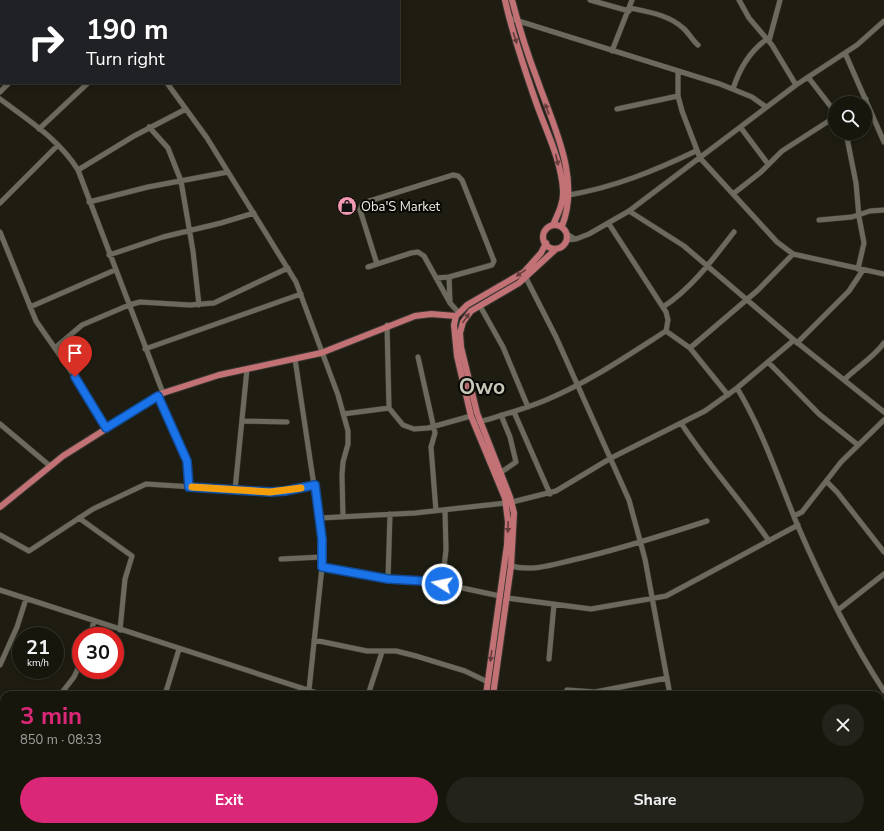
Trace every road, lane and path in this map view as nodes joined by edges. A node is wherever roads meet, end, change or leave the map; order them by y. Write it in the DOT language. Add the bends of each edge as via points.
graph roads {
  1 [pos="505,0"];
  2 [pos="512,0"];
  3 [pos="590,0"];
  4 [pos="632,0"];
  5 [pos="739,0"];
  6 [pos="780,0"];
  7 [pos="630,9"];
  8 [pos="509,18"];
  9 [pos="518,21"];
  10 [pos="883,25"];
  11 [pos="768,40"];
  12 [pos="698,45"];
  13 [pos="612,51"];
  14 [pos="844,53"];
  15 [pos="678,71"];
  16 [pos="808,77"];
  17 [pos="8,84"];
  18 [pos="87,84"];
  19 [pos="168,84"];
  20 [pos="796,85"];
  21 [pos="733,89"];
  22 [pos="0,92"];
  23 [pos="678,96"];
  24 [pos="865,96"];
  25 [pos="0,99"];
  26 [pos="828,103"];
  27 [pos="766,107"];
  28 [pos="186,108"];
  29 [pos="617,109"];
  30 [pos="872,113"];
  31 [pos="828,121"];
  32 [pos="149,127"];
  33 [pos="741,128"];
  34 [pos="39,129"];
  35 [pos="847,140"];
  36 [pos="884,142"];
  37 [pos="58,145"];
  38 [pos="696,151"];
  39 [pos="700,158"];
  40 [pos="768,164"];
  41 [pos="78,170"];
  42 [pos="228,172"];
  43 [pos="181,181"];
  44 [pos="733,194"];
  45 [pos="569,195"];
  46 [pos="90,202"];
  47 [pos="0,203"];
  48 [pos="884,210"];
  49 [pos="629,211"];
  50 [pos="254,213"];
  51 [pos="859,215"];
  52 [pos="819,220"];
  53 [pos="609,224"];
  54 [pos="553,225"];
  55 [pos="562,226"];
  56 [pos="190,231"];
  57 [pos="0,232"];
  58 [pos="734,232"];
  59 [pos="567,237"];
  60 [pos="546,243"];
  61 [pos="556,249"];
  62 [pos="793,254"];
  63 [pos="109,255"];
  64 [pos="377,264"];
  65 [pos="707,265"];
  66 [pos="368,267"];
  67 [pos="288,268"];
  68 [pos="861,269"];
  69 [pos="115,270"];
  70 [pos="884,274"];
  71 [pos="449,277"];
  72 [pos="436,278"];
  73 [pos="526,278"];
  74 [pos="301,294"];
  75 [pos="747,300"];
  76 [pos="450,303"];
  77 [pos="128,305"];
  78 [pos="199,305"];
  79 [pos="480,306"];
  80 [pos="30,307"];
  81 [pos="662,307"];
  82 [pos="458,315"];
  83 [pos="387,325"];
  84 [pos="666,331"];
  85 [pos="796,341"];
  86 [pos="884,343"];
  87 [pos="55,348"];
  88 [pos="690,348"];
  89 [pos="145,350"];
  90 [pos="321,353"];
  91 [pos="418,357"];
  92 [pos="295,359"];
  93 [pos="768,362"];
  94 [pos="246,369"];
  95 [pos="844,380"];
  96 [pos="578,384"];
  97 [pos="737,388"];
  98 [pos="160,395"];
  99 [pos="728,395"];
  100 [pos="471,404"];
  101 [pos="528,407"];
  102 [pos="389,408"];
  103 [pos="514,412"];
  104 [pos="884,412"];
  105 [pos="343,414"];
  106 [pos="502,415"];
  107 [pos="471,416"];
  108 [pos="884,420"];
  109 [pos="242,421"];
  110 [pos="287,422"];
  111 [pos="480,422"];
  112 [pos="681,423"];
  113 [pos="0,424"];
  114 [pos="434,427"];
  115 [pos="106,428"];
  116 [pos="858,445"];
  117 [pos="611,458"];
  118 [pos="50,466"];
  119 [pos="500,473"];
  120 [pos="826,481"];
  121 [pos="315,485"];
  122 [pos="189,487"];
  123 [pos="235,490"];
  124 [pos="550,494"];
  125 [pos="509,503"];
  126 [pos="1,504"];
  127 [pos="445,510"];
  128 [pos="436,511"];
  129 [pos="390,514"];
  130 [pos="794,516"];
  131 [pos="344,517"];
  132 [pos="79,518"];
  133 [pos="320,518"];
  134 [pos="707,521"];
  135 [pos="798,525"];
  136 [pos="0,535"];
  137 [pos="641,541"];
  138 [pos="769,541"];
  139 [pos="884,552"];
  140 [pos="322,557"];
  141 [pos="281,558"];
  142 [pos="511,566"];
  143 [pos="322,567"];
  144 [pos="884,574"];
  145 [pos="388,579"];
  146 [pos="442,584"];
  147 [pos="0,590"];
  148 [pos="500,596"];
  149 [pos="507,598"];
  150 [pos="26,599"];
  151 [pos="652,599"];
  152 [pos="554,604"];
  153 [pos="838,610"];
  154 [pos="94,622"];
  155 [pos="93,627"];
  156 [pos="110,627"];
  157 [pos="120,627"];
  158 [pos="124,631"];
  159 [pos="314,640"];
  160 [pos="179,649"];
  161 [pos="382,652"];
  162 [pos="549,659"];
  163 [pos="0,665"];
  164 [pos="667,678"];
  165 [pos="72,679"];
  166 [pos="884,680"];
  167 [pos="488,682"];
  168 [pos="879,683"];
  169 [pos="309,690"];
  170 [pos="567,690"];
  171 [pos="63,691"];
  172 [pos="166,691"];
  173 [pos="369,691"];
  174 [pos="487,691"];
  175 [pos="494,691"];
  176 [pos="578,691"];
  177 [pos="610,691"];
  178 [pos="669,691"];
  179 [pos="883,691"];
  1 -- 8 [label="main road"];
  2 -- 9 [label="main road"];
  3 -- 7 [label="street"];
  4 -- 7 [label="street"];
  5 -- 11 [label="street" via="749,18"];
  6 -- 11 [label="street"];
  7 -- 12 [label="street" via="658,14 676,22"];
  7 -- 13 [label="street"];
  8 -- 9 [label="street"];
  8 -- 54 [label="main road, one-way" via="537,105 556,152 561,174 563,198"];
  9 -- 13 [label="street"];
  45 -- 9 [label="main road, one-way" via="565,160"];
  10 -- 14 [label="street"];
  11 -- 20 [label="street"];
  11 -- 21 [label="street" via="758,45 737,76"];
  13 -- 15 [label="street"];
  14 -- 16 [label="street"];
  14 -- 24 [label="street"];
  15 -- 21 [label="street"];
  15 -- 23 [label="street"];
  16 -- 20 [label="street"];
  16 -- 26 [label="street"];
  17 -- 22 [label="street"];
  18 -- 34 [label="street"];
  19 -- 28 [label="street"];
  20 -- 27 [label="street"];
  21 -- 27 [label="street" via="752,97"];
  23 -- 29 [label="street"];
  23 -- 38 [label="street"];
  25 -- 34 [label="street"];
  27 -- 33 [label="street"];
  28 -- 32 [label="street"];
  28 -- 42 [label="street"];
  30 -- 36 [label="street"];
  31 -- 40 [label="street" via="792,143"];
  32 -- 41 [label="street"];
  32 -- 43 [label="street" via="168,148"];
  33 -- 39 [label="street"];
  33 -- 40 [label="street"];
  34 -- 37 [label="street"];
  35 -- 51 [label="street"];
  37 -- 41 [label="street"];
  37 -- 47 [label="street"];
  38 -- 39 [label="street"];
  38 -- 45 [label="street" via="646,174 589,192"];
  39 -- 44 [label="street"];
  39 -- 49 [label="street"];
  40 -- 44 [label="street"];
  41 -- 46 [label="street"];
  42 -- 43 [label="street"];
  42 -- 50 [label="street"];
  43 -- 46 [label="street"];
  43 -- 56 [label="street"];
  44 -- 62 [label="street" via="777,242"];
  45 -- 55 [label="main road"];
  46 -- 63 [label="street"];
  48 -- 51 [label="street"];
  49 -- 53 [label="street"];
  49 -- 65 [label="street" via="684,246"];
  50 -- 56 [label="street"];
  50 -- 67 [label="street"];
  51 -- 52 [label="street"];
  51 -- 68 [label="street" via="864,243"];
  53 -- 59 [label="street" via="576,240"];
  53 -- 81 [label="street"];
  54 -- 55 [label="main road"];
  54 -- 60 [label="main road" via="544,232"];
  55 -- 59 [label="main road"];
  56 -- 63 [label="street" via="157,238"];
  56 -- 78 [label="street"];
  57 -- 80 [label="street"];
  58 -- 65 [label="street"];
  59 -- 61 [label="main road" via="562,247"];
  60 -- 61 [label="main road"];
  60 -- 82 [label="main road, one-way" via="541,253 524,272 467,305"];
  61 -- 73 [label="main road"];
  62 -- 68 [label="street"];
  62 -- 75 [label="street" via="768,282"];
  63 -- 69 [label="street"];
  64 -- 66 [label="street"];
  64 -- 71 [label="street" via="360,210 363,203 453,175 462,180 494,261 492,265"];
  64 -- 72 [label="street" via="418,252 424,256"];
  65 -- 75 [label="street"];
  65 -- 81 [label="street" via="683,291"];
  67 -- 74 [label="street"];
  67 -- 78 [label="street" via="214,303"];
  68 -- 70 [label="street"];
  68 -- 85 [label="street" via="849,292"];
  69 -- 77 [label="street"];
  69 -- 80 [label="street"];
  71 -- 72 [label="street"];
  71 -- 76 [label="street"];
  72 -- 76 [label="street"];
  73 -- 79 [label="main road"];
  73 -- 96 [label="street"];
  74 -- 89 [label="street"];
  74 -- 90 [label="street"];
  75 -- 85 [label="street"];
  75 -- 88 [label="street"];
  76 -- 82 [label="street"];
  77 -- 78 [label="street" via="140,302"];
  77 -- 87 [label="street" via="82,325"];
  77 -- 89 [label="street"];
  100 -- 79 [label="main road, one-way" via="460,333 466,316"];
  79 -- 101 [label="street" via="502,347"];
  80 -- 87 [label="street" via="36,321"];
  81 -- 84 [label="street" via="668,320"];
  82 -- 83 [label="main road" via="422,314"];
  82 -- 100 [label="main road" via="454,331 457,356"];
  83 -- 90 [label="main road"];
  83 -- 102 [label="street"];
  84 -- 88 [label="street"];
  84 -- 96 [label="street"];
  85 -- 93 [label="street"];
  85 -- 95 [label="street"];
  86 -- 95 [label="street" via="873,357 862,363"];
  87 -- 115 [label="street"];
  88 -- 99 [label="street"];
  89 -- 98 [label="street"];
  90 -- 92 [label="main road"];
  90 -- 105 [label="street"];
  91 -- 114 [label="street"];
  92 -- 94 [label="main road"];
  92 -- 121 [label="street"];
  93 -- 97 [label="street"];
  93 -- 116 [label="street" via="818,414"];
  94 -- 98 [label="main road" via="195,382"];
  94 -- 109 [label="street"];
  95 -- 104 [label="street"];
  96 -- 101 [label="street"];
  96 -- 117 [label="street"];
  97 -- 99 [label="street"];
  97 -- 130 [label="street" via="757,423"];
  98 -- 115 [label="main road"];
  98 -- 122 [label="street" via="187,461"];
  99 -- 112 [label="street"];
  100 -- 107 [label="main road"];
  100 -- 111 [label="main road"];
  101 -- 103 [label="street"];
  102 -- 105 [label="street"];
  102 -- 114 [label="street" via="403,425 409,428 421,430"];
  103 -- 106 [label="street"];
  103 -- 124 [label="street"];
  105 -- 131 [label="street" via="348,431 348,444 343,462"];
  106 -- 111 [label="street"];
  106 -- 119 [label="street" via="516,462"];
  107 -- 114 [label="street"];
  107 -- 125 [label="main road"];
  108 -- 116 [label="street"];
  109 -- 110 [label="street"];
  109 -- 123 [label="street"];
  111 -- 119 [label="main road"];
  112 -- 117 [label="street"];
  112 -- 138 [label="street" via="700,453 743,504"];
  113 -- 118 [label="street"];
  114 -- 128 [label="street" via="435,438 431,453"];
  115 -- 118 [label="main road"];
  116 -- 120 [label="street"];
  117 -- 124 [label="street"];
  117 -- 137 [label="street" via="629,500"];
  118 -- 126 [label="main road"];
  119 -- 125 [label="main road"];
  120 -- 130 [label="street" via="802,512"];
  120 -- 139 [label="street"];
  121 -- 123 [label="street" via="285,491"];
  121 -- 133 [label="street"];
  122 -- 123 [label="street"];
  122 -- 132 [label="street" via="146,484 108,501"];
  124 -- 125 [label="street"];
  125 -- 127 [label="street"];
  125 -- 142 [label="main road" via="514,522"];
  125 -- 148 [label="main road, one-way" via="507,545"];
  127 -- 128 [label="street"];
  127 -- 146 [label="street" via="446,550"];
  128 -- 129 [label="street"];
  129 -- 131 [label="street"];
  129 -- 145 [label="street"];
  130 -- 135 [label="street"];
  131 -- 133 [label="street"];
  132 -- 136 [label="street" via="29,551"];
  132 -- 157 [label="street" via="132,556 125,579"];
  133 -- 140 [label="street"];
  134 -- 137 [label="street"];
  135 -- 138 [label="street"];
  135 -- 153 [label="street"];
  137 -- 142 [label="street" via="544,567 520,569"];
  137 -- 151 [label="street"];
  138 -- 151 [label="street" via="677,591"];
  140 -- 141 [label="street"];
  140 -- 143 [label="street"];
  142 -- 149 [label="main road"];
  143 -- 145 [label="street"];
  143 -- 159 [label="street"];
  144 -- 153 [label="street"];
  145 -- 146 [label="street"];
  146 -- 148 [label="street"];
  147 -- 150 [label="street"];
  148 -- 167 [label="main road, one-way"];
  149 -- 152 [label="street"];
  149 -- 175 [label="main road"];
  150 -- 154 [label="street"];
  150 -- 163 [label="street"];
  151 -- 152 [label="street" via="591,609"];
  151 -- 164 [label="street"];
  152 -- 162 [label="street"];
  153 -- 168 [label="street"];
  154 -- 155 [label="street"];
  154 -- 156 [label="street"];
  158 -- 160 [label="street"];
  159 -- 161 [label="street"];
  159 -- 169 [label="street"];
  160 -- 169 [label="street"];
  160 -- 172 [label="street"];
  161 -- 167 [label="street" via="396,651 416,656 464,671"];
  161 -- 173 [label="street"];
  164 -- 177 [label="street"];
  164 -- 178 [label="street"];
  165 -- 171 [label="street"];
  166 -- 168 [label="street"];
  167 -- 174 [label="main road"];
  168 -- 179 [label="street"];
  170 -- 176 [label="street"];
}
